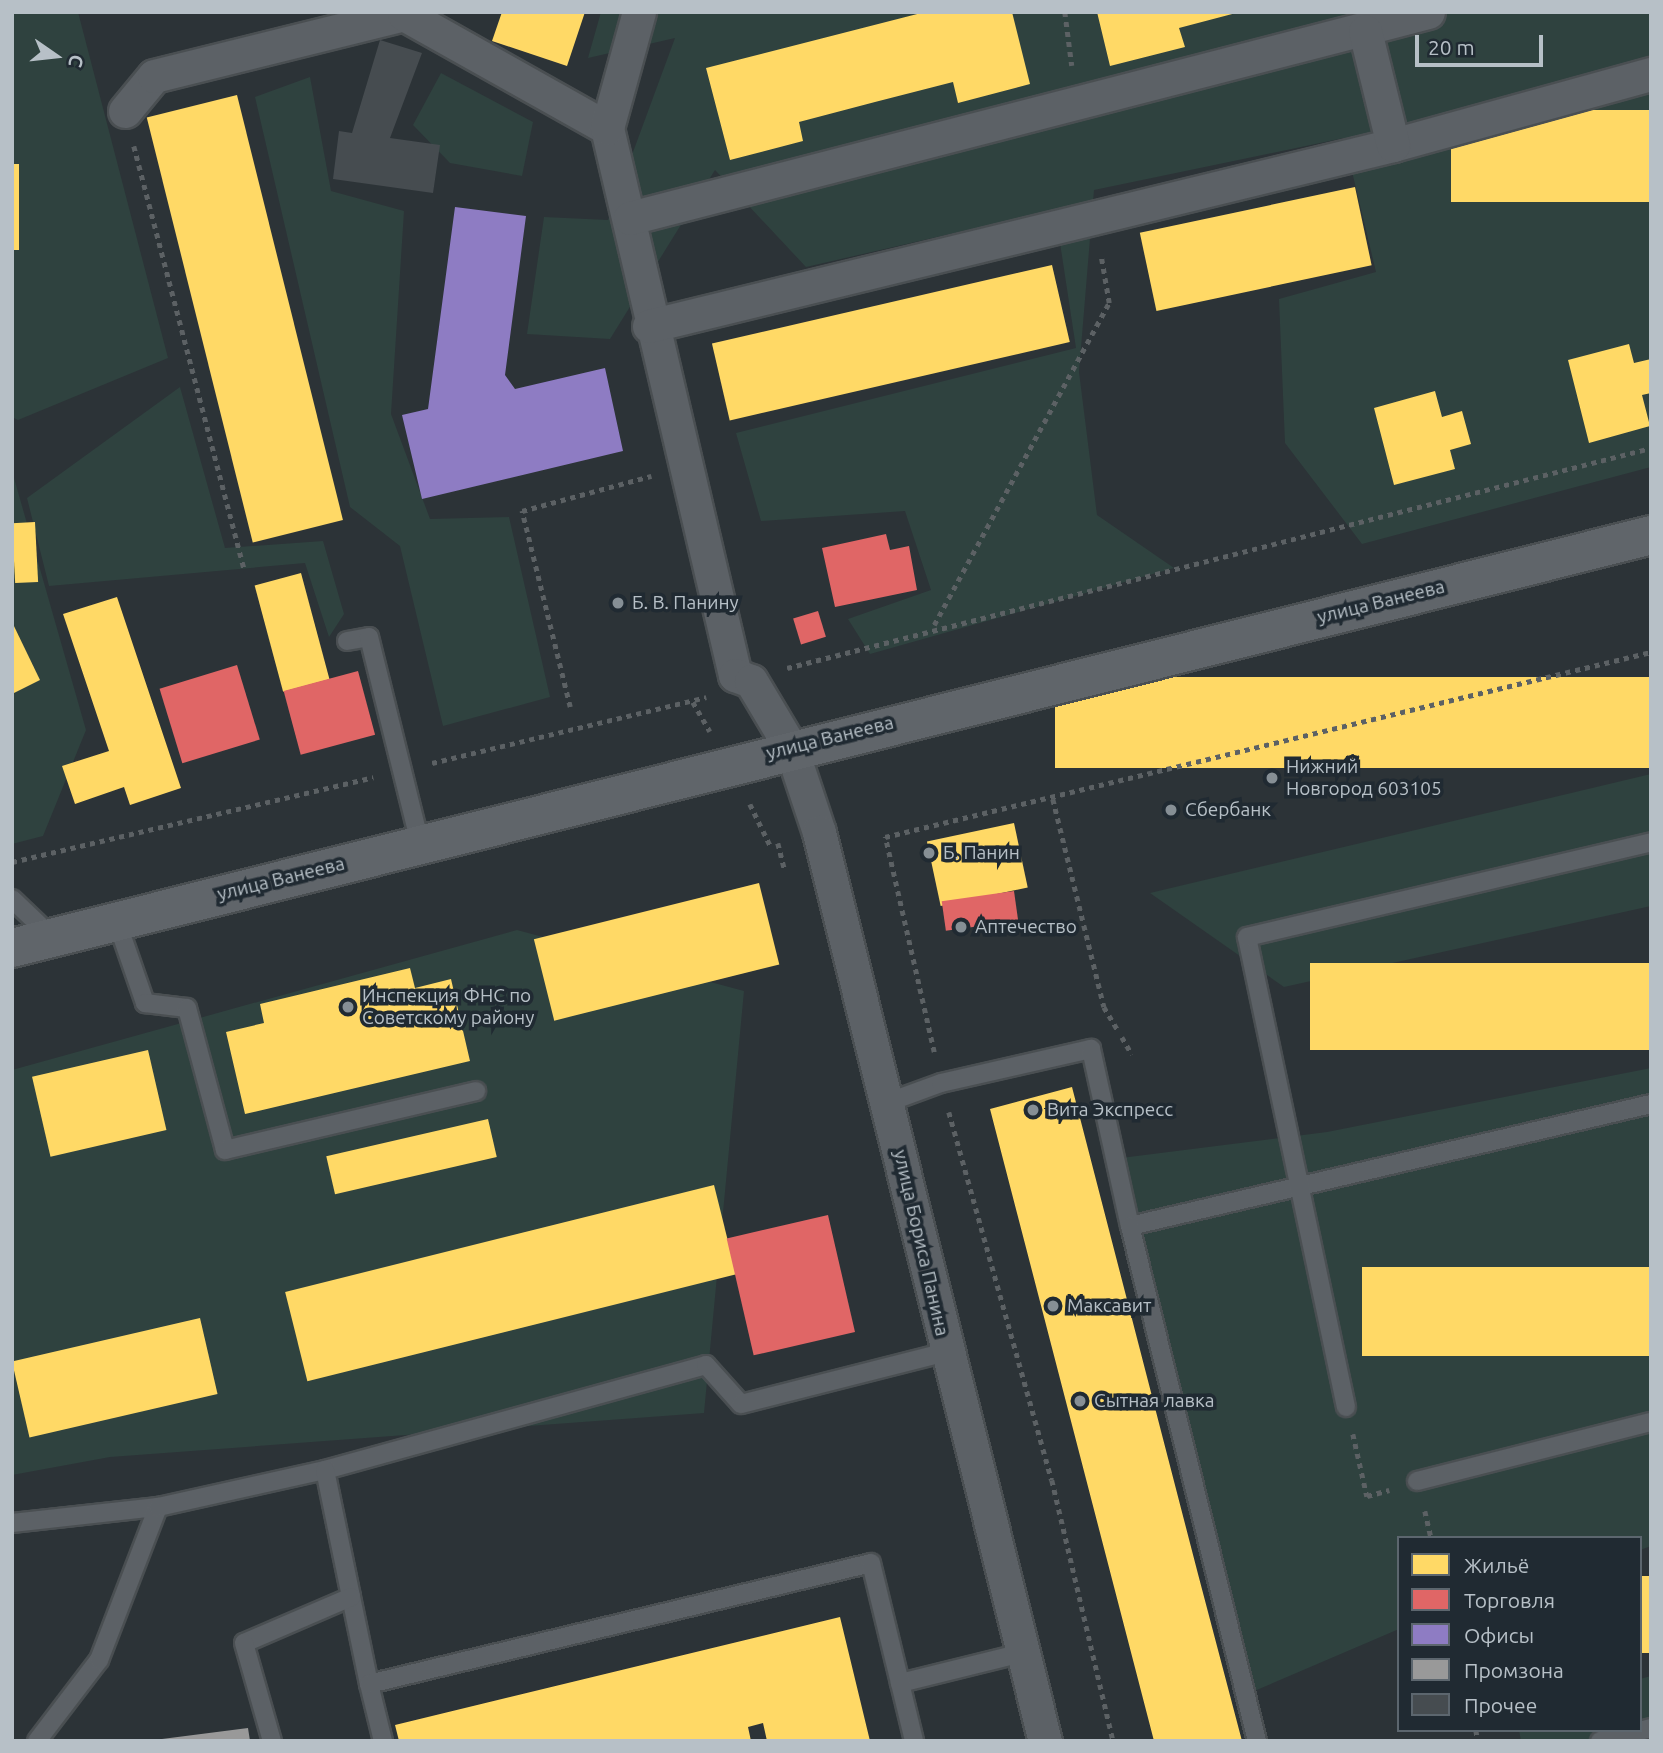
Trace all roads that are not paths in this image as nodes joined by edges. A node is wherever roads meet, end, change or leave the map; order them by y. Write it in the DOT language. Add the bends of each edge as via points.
graph roads {
  1 [pos="639,12"];
  2 [pos="1428,12"];
  3 [pos="403,13"];
  4 [pos="1365,31"];
  5 [pos="1651,74"];
  6 [pos="125,111"];
  7 [pos="607,128"];
  8 [pos="1394,145"];
  9 [pos="630,218"];
  10 [pos="649,326"];
  11 [pos="1651,535"];
  12 [pos="346,640"];
  13 [pos="791,748"];
  14 [pos="1651,842"];
  15 [pos="420,844"];
  16 [pos="12,899"];
  17 [pos="117,922"];
  18 [pos="53,938"];
  19 [pos="12,948"];
  20 [pos="476,1091"];
  21 [pos="889,1102"];
  22 [pos="1651,1104"];
  23 [pos="1300,1188"];
  24 [pos="1130,1226"];
  25 [pos="946,1352"];
  26 [pos="1346,1407"];
  27 [pos="1651,1422"];
  28 [pos="325,1470"];
  29 [pos="1417,1481"];
  30 [pos="158,1507"];
  31 [pos="12,1523"];
  32 [pos="351,1597"];
  33 [pos="1023,1653"];
  34 [pos="900,1683"];
  35 [pos="369,1684"];
  36 [pos="1635,1732"];
  37 [pos="37,1741"];
  38 [pos="272,1741"];
  39 [pos="383,1741"];
  40 [pos="914,1741"];
  41 [pos="1045,1741"];
  42 [pos="1257,1741"];
  43 [pos="1600,1741"];
  1 -- 7 [label="street"];
  2 -- 4 [label="street"];
  3 -- 6 [label="street" via="154,76"];
  3 -- 7 [label="street"];
  4 -- 8 [label="street"];
  4 -- 9 [label="street"];
  5 -- 8 [label="street"];
  7 -- 9 [label="street"];
  8 -- 10 [label="street"];
  9 -- 10 [label="street"];
  10 -- 13 [label="street, улица Бориса Панина" via="735,675 751,681"];
  11 -- 13 [label="main road, улица Ванеева"];
  12 -- 15 [label="lane" via="369,638"];
  13 -- 15 [label="main road, улица Ванеева"];
  13 -- 21 [label="street, улица Бориса Панина"];
  14 -- 23 [label="lane" via="1247,937"];
  15 -- 17 [label="main road, улица Ванеева"];
  16 -- 18 [label="lane"];
  17 -- 18 [label="main road, улица Ванеева"];
  17 -- 20 [label="lane" via="145,1003 187,1008 225,1150"];
  18 -- 19 [label="main road, улица Ванеева"];
  21 -- 24 [label="lane" via="941,1083 1091,1049"];
  21 -- 25 [label="street, улица Бориса Панина"];
  22 -- 23 [label="lane"];
  23 -- 24 [label="lane"];
  23 -- 26 [label="lane"];
  24 -- 42 [label="lane"];
  25 -- 28 [label="lane" via="741,1404 706,1365"];
  25 -- 33 [label="street, улица Бориса Панина"];
  27 -- 29 [label="lane"];
  28 -- 30 [label="lane"];
  28 -- 32 [label="lane"];
  30 -- 31 [label="lane"];
  30 -- 37 [label="lane" via="99,1660"];
  32 -- 35 [label="lane"];
  32 -- 38 [label="lane" via="244,1643"];
  33 -- 34 [label="lane"];
  33 -- 41 [label="street, улица Бориса Панина"];
  34 -- 35 [label="lane" via="871,1563"];
  34 -- 40 [label="lane"];
  35 -- 39 [label="lane"];
  36 -- 43 [label="lane"];
}
